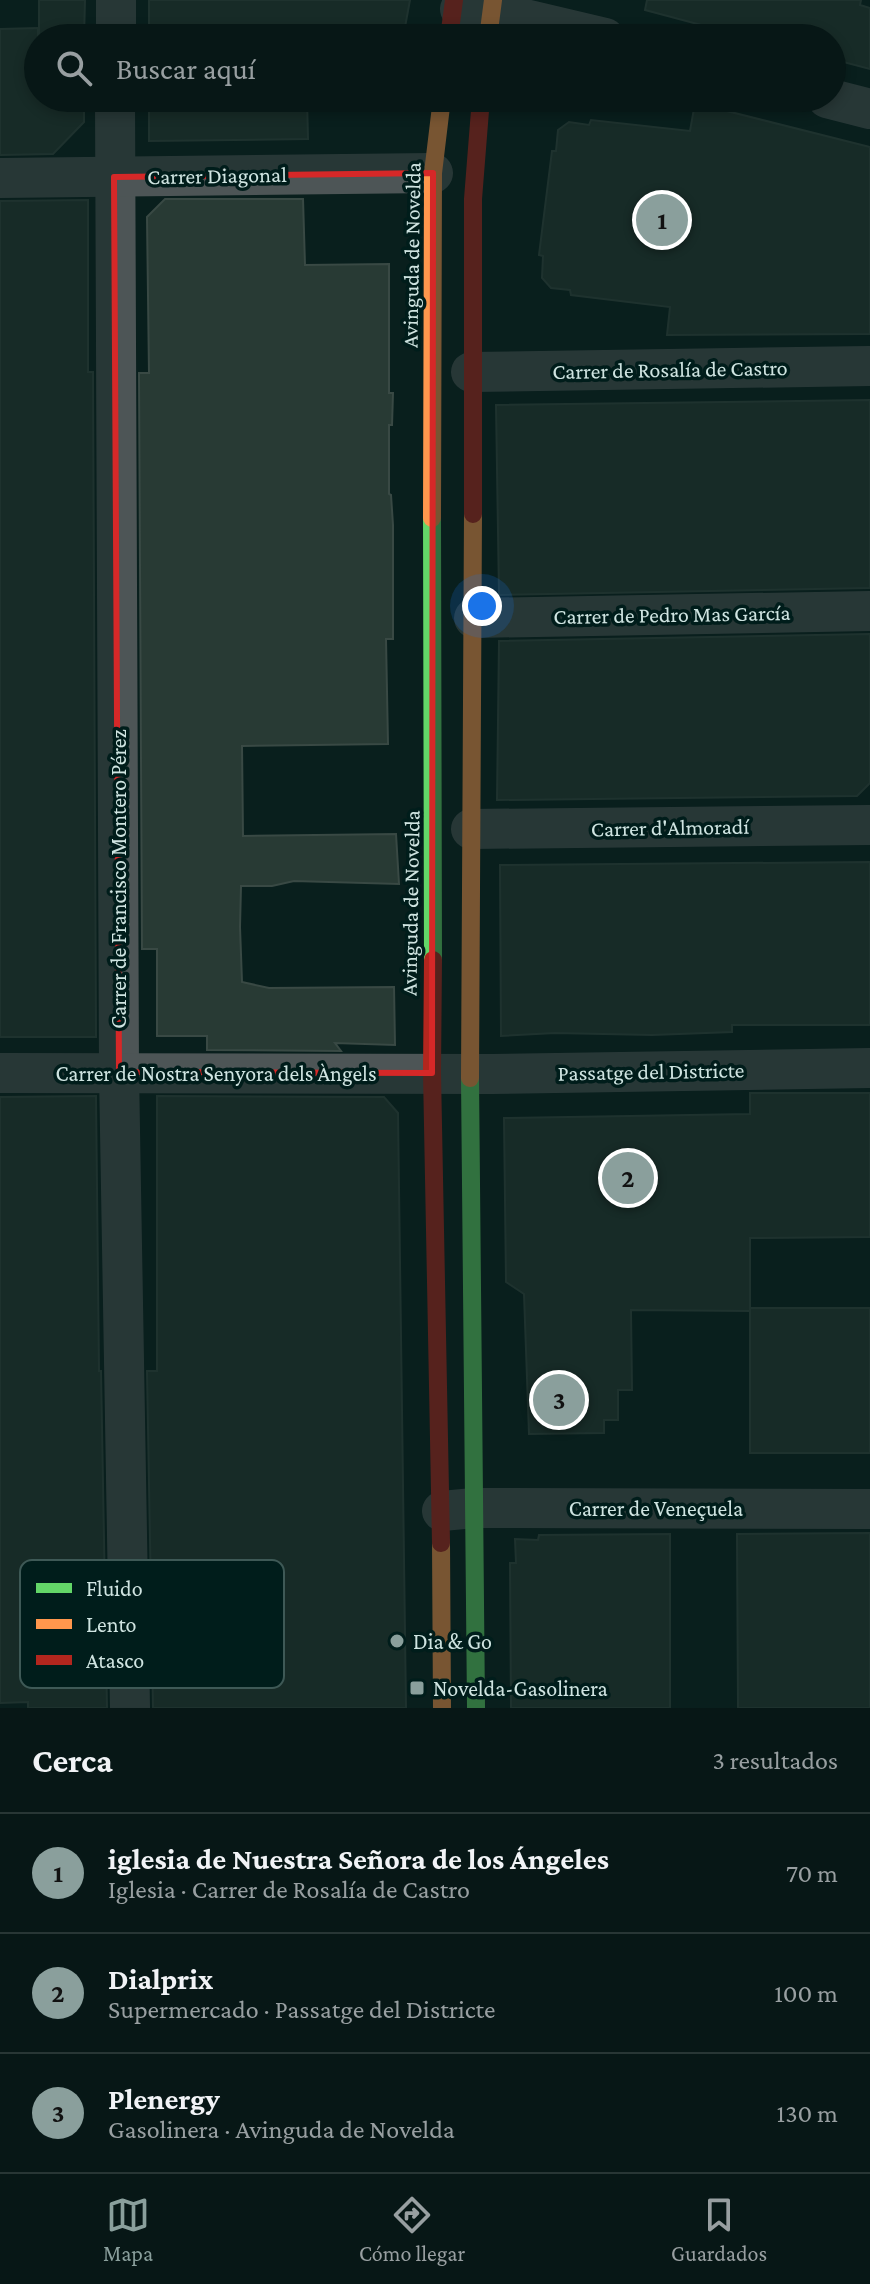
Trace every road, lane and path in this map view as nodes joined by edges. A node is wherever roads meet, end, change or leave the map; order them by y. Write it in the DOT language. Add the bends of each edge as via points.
graph roads {
  1 [pos="116,0"];
  2 [pos="471,16"];
  3 [pos="116,24"];
  4 [pos="520,24"];
  5 [pos="846,103"];
  6 [pos="870,109"];
  7 [pos="115,112"];
  8 [pos="440,112"];
  9 [pos="480,112"];
  10 [pos="433,173"];
  11 [pos="114,177"];
  12 [pos="0,178"];
  13 [pos="870,366"];
  14 [pos="471,372"];
  15 [pos="870,611"];
  16 [pos="474,618"];
  17 [pos="870,825"];
  18 [pos="471,829"];
  19 [pos="870,1068"];
  20 [pos="119,1072"];
  21 [pos="0,1073"];
  22 [pos="451,1073"];
  23 [pos="870,1509"];
  24 [pos="458,1510"];
  25 [pos="127,1560"];
  26 [pos="130,1688"];
  27 [pos="130,1708"];
  28 [pos="442,1708"];
  29 [pos="476,1708"];
  1 -- 3 [label="street"];
  2 -- 4 [label="street"];
  5 -- 6 [label="street"];
  7 -- 11 [label="street, Carrer de Francisco Montero Pérez"];
  8 -- 10 [label="main road, Avinguda de Novelda"];
  9 -- 14 [label="main road, Avinguda de Novelda"];
  10 -- 11 [label="street, Carrer Diagonal"];
  10 -- 22 [label="main road, Avinguda de Novelda" via="435,830"];
  11 -- 12 [label="street, Carrer Diagonal"];
  11 -- 20 [label="street, Carrer de Francisco Montero Pérez"];
  13 -- 14 [label="street, Carrer de Rosalía de Castro"];
  14 -- 16 [label="main road, Avinguda de Novelda"];
  15 -- 16 [label="street, Carrer de Pedro Mas García"];
  16 -- 18 [label="main road, Avinguda de Novelda"];
  17 -- 18 [label="street, Carrer d'Almoradí"];
  18 -- 22 [label="main road, Avinguda de Novelda"];
  19 -- 22 [label="street, Passatge del Districte"];
  20 -- 21 [label="street, Carrer de Nostra Senyora dels Àngels"];
  20 -- 22 [label="street, Carrer de Nostra Senyora dels Àngels"];
  20 -- 25 [label="street, Carrer de Francisco Montero Pérez"];
  22 -- 24 [label="main road, Avinguda de Novelda"];
  22 -- 24 [label="main road, Avinguda de Novelda"];
  23 -- 24 [label="street, Carrer de Veneçuela"];
  24 -- 28 [label="main road, Avinguda de Novelda"];
  24 -- 29 [label="main road, Avinguda de Novelda"];
  26 -- 27 [label="street, Carrer de Francisco Montero Pérez"];
}
